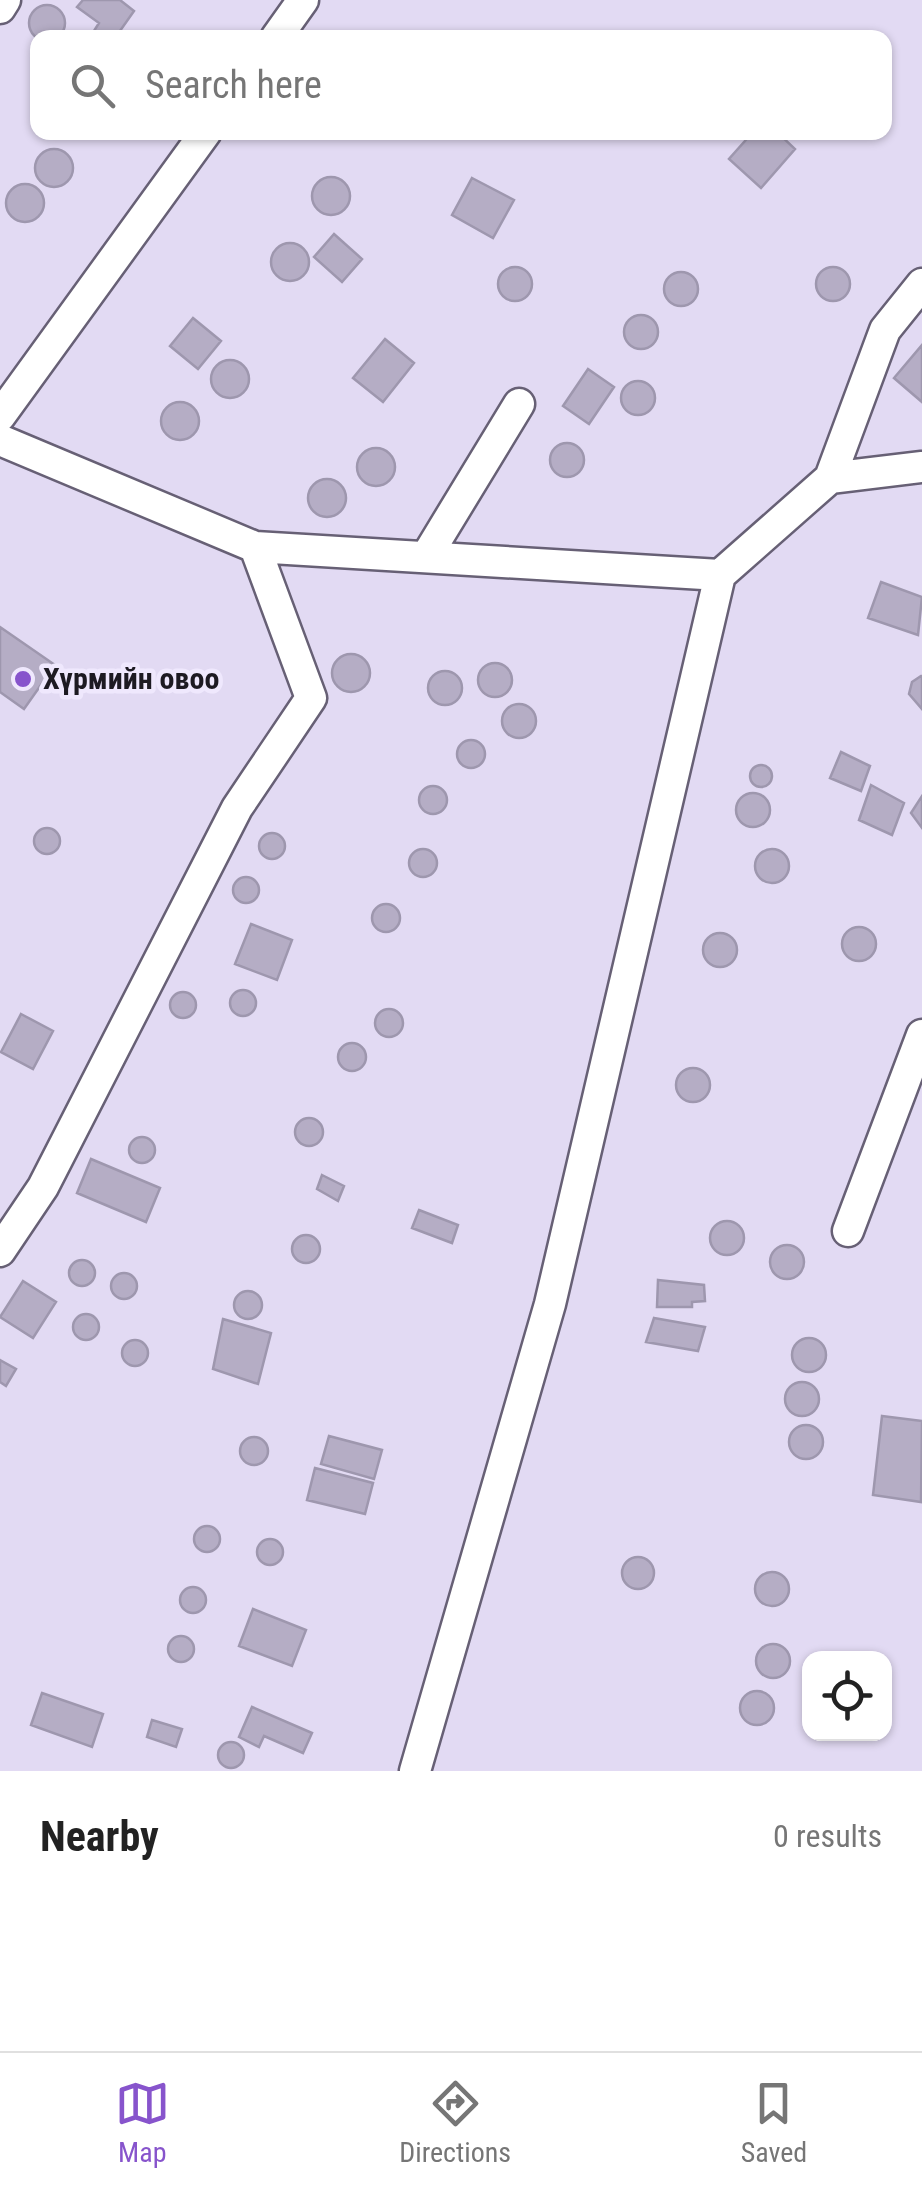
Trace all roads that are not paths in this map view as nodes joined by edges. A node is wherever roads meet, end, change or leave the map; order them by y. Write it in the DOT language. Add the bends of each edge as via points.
graph roads {
  1 [pos="5,0"];
  2 [pos="303,0"];
  3 [pos="0,8"];
  4 [pos="282,30"];
  5 [pos="200,140"];
  6 [pos="922,284"];
  7 [pos="519,404"];
  8 [pos="0,416"];
  9 [pos="0,440"];
  10 [pos="922,468"];
  11 [pos="830,478"];
  12 [pos="255,546"];
  13 [pos="426,557"];
  14 [pos="720,575"];
  15 [pos="922,1034"];
  16 [pos="848,1230"];
  17 [pos="0,1251"];
  18 [pos="415,1771"];
  1 -- 3 [label="street"];
  2 -- 4 [label="street"];
  5 -- 8 [label="street"];
  6 -- 11 [label="street" via="886,330"];
  7 -- 13 [label="street"];
  9 -- 12 [label="street"];
  10 -- 11 [label="street"];
  11 -- 14 [label="street"];
  12 -- 13 [label="street"];
  12 -- 17 [label="street" via="311,698 237,808 43,1187"];
  13 -- 14 [label="street"];
  14 -- 18 [label="street" via="550,1304"];
  15 -- 16 [label="street"];
}
